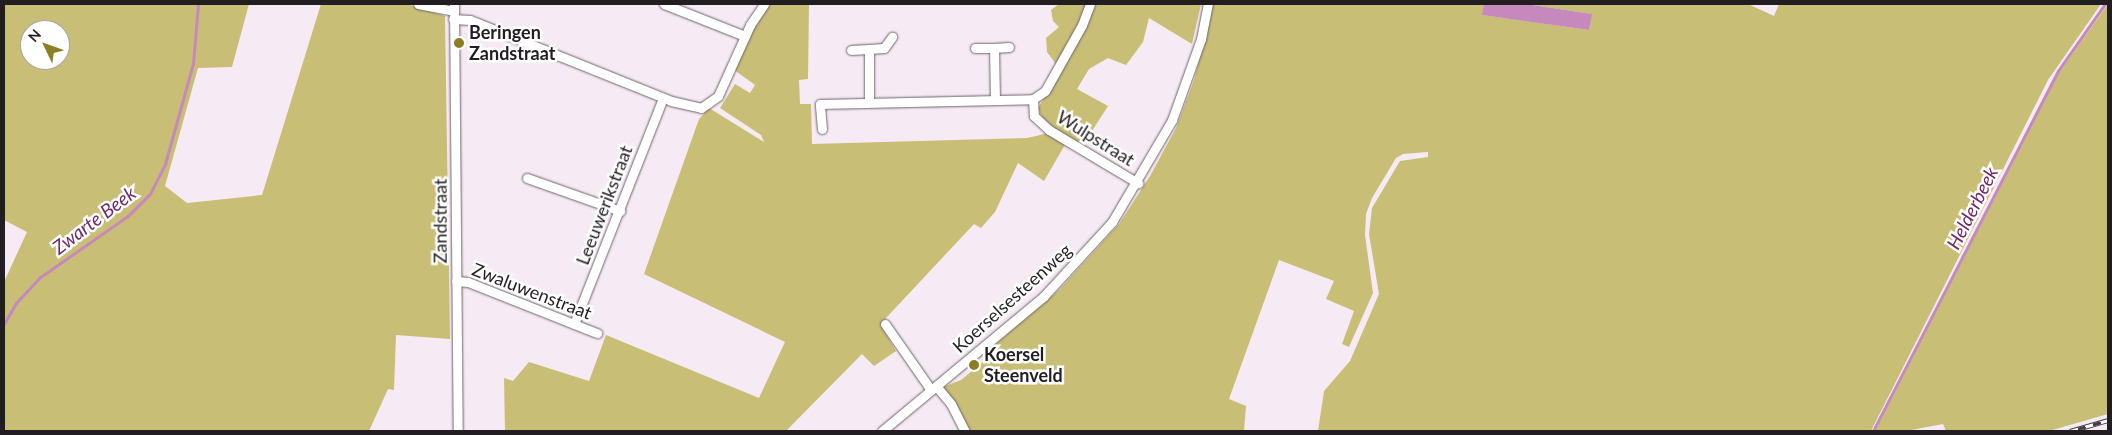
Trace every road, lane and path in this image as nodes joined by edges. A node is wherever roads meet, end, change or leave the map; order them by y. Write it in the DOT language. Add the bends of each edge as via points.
graph roads {
  1 [pos="418,4"];
  2 [pos="664,4"];
  3 [pos="764,4"];
  4 [pos="1090,4"];
  5 [pos="1208,4"];
  6 [pos="453,11"];
  7 [pos="745,36"];
  8 [pos="892,37"];
  9 [pos="1009,47"];
  10 [pos="975,48"];
  11 [pos="994,48"];
  12 [pos="869,49"];
  13 [pos="851,50"];
  14 [pos="663,98"];
  15 [pos="1033,99"];
  16 [pos="995,100"];
  17 [pos="869,102"];
  18 [pos="822,129"];
  19 [pos="527,178"];
  20 [pos="1138,183"];
  21 [pos="620,211"];
  22 [pos="456,281"];
  23 [pos="574,324"];
  24 [pos="885,324"];
  25 [pos="597,333"];
  26 [pos="934,388"];
  27 [pos="458,431"];
  28 [pos="882,431"];
  29 [pos="966,431"];
  1 -- 6 [label="street"];
  2 -- 7 [label="street"];
  3 -- 7 [label="street"];
  4 -- 15 [label="street" via="1082,25 1045,91"];
  5 -- 20 [label="street, Koerselsesteenweg" via="1201,39 1172,120"];
  6 -- 14 [label="street"];
  6 -- 22 [label="street, Zandstraat"];
  7 -- 14 [label="street" via="713,102 694,108"];
  8 -- 12 [label="street" via="884,48"];
  9 -- 11 [label="street"];
  10 -- 11 [label="street"];
  11 -- 16 [label="street"];
  12 -- 13 [label="street"];
  12 -- 17 [label="street"];
  14 -- 21 [label="street, Leeuwerikstraat"];
  15 -- 16 [label="street"];
  15 -- 20 [label="street, Wulpstraat" via="1034,116 1049,130"];
  16 -- 17 [label="street"];
  17 -- 18 [label="street" via="820,104"];
  19 -- 21 [label="street"];
  20 -- 26 [label="street, Koerselsesteenweg" via="1112,222 1065,276"];
  21 -- 23 [label="street, Leeuwerikstraat"];
  22 -- 23 [label="street, Zwaluwenstraat"];
  22 -- 27 [label="street, Zandstraat"];
  23 -- 25 [label="street, Zwaluwenstraat"];
  24 -- 26 [label="street"];
  26 -- 28 [label="street, Koerselsesteenweg"];
  26 -- 29 [label="street" via="951,404"];
}
